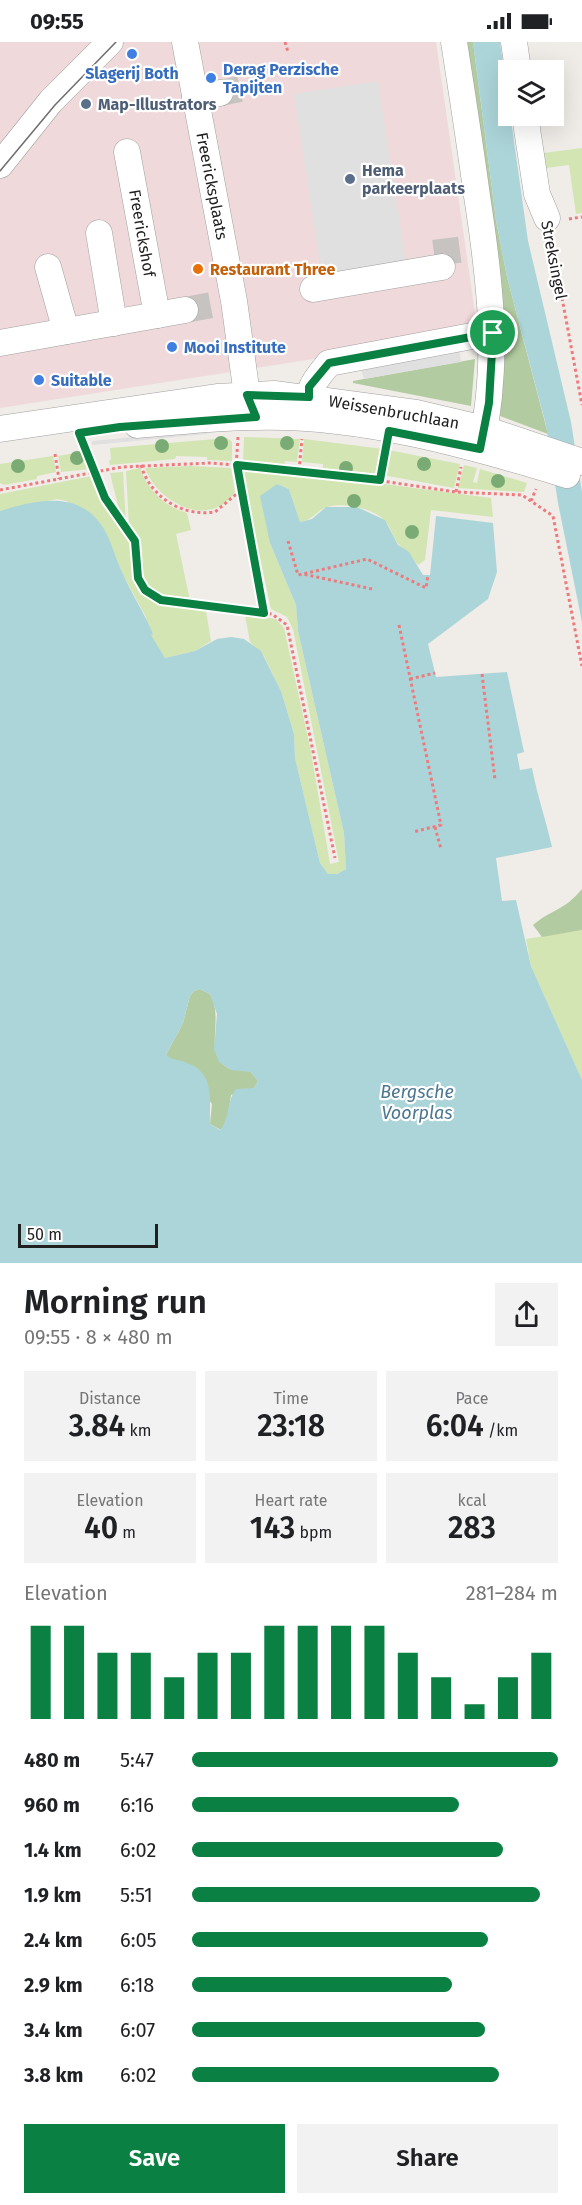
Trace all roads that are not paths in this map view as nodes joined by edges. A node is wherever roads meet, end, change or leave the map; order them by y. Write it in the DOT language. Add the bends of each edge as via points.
graph roads {
  1 [pos="110,42"];
  2 [pos="185,42"];
  3 [pos="454,42"];
  4 [pos="514,42"];
  5 [pos="517,60"];
  6 [pos="220,93"];
  7 [pos="195,97"];
  8 [pos="527,126"];
  9 [pos="127,152"];
  10 [pos="0,165"];
  11 [pos="548,218"];
  12 [pos="99,233"];
  13 [pos="463,256"];
  14 [pos="386,261"];
  15 [pos="48,267"];
  16 [pos="313,289"];
  17 [pos="185,310"];
  18 [pos="157,315"];
  19 [pos="114,323"];
  20 [pos="66,331"];
  21 [pos="493,333"];
  22 [pos="0,343"];
  23 [pos="247,410"];
  24 [pos="312,413"];
  25 [pos="0,429"];
  26 [pos="482,439"];
  27 [pos="0,445"];
  28 [pos="544,458"];
  29 [pos="582,462"];
  30 [pos="582,479"];
  1 -- 10 [label="street" via="51,101"];
  2 -- 7 [label="street, Freericksplaats"];
  3 -- 13 [label="street"];
  4 -- 5 [label="street"];
  6 -- 7 [label="street"];
  7 -- 23 [label="street, Freericksplaats" via="223,303"];
  8 -- 11 [label="street, Streksingel" via="537,195"];
  9 -- 18 [label="street, Freerickshof"];
  12 -- 19 [label="street"];
  13 -- 14 [label="street"];
  13 -- 16 [label="street"];
  13 -- 21 [label="street"];
  15 -- 20 [label="street"];
  17 -- 18 [label="street"];
  18 -- 19 [label="street"];
  19 -- 20 [label="street"];
  20 -- 22 [label="street"];
  21 -- 24 [label="street, Weissenbruchlaan" via="329,363 309,387"];
  21 -- 26 [label="street" via="489,403"];
  23 -- 24 [label="street, Weissenbruchlaan"];
  23 -- 25 [label="street, Weissenbruchlaan"];
  23 -- 27 [label="street, Weissenbruchlaan"];
  24 -- 26 [label="street, Weissenbruchlaan" via="389,431"];
  24 -- 26 [label="street, Weissenbruchlaan" via="416,413"];
  26 -- 28 [label="street, Weissenbruchlaan"];
  28 -- 29 [label="street, Weissenbruchlaan"];
  28 -- 30 [label="street, Weissenbruchlaan"];
}
